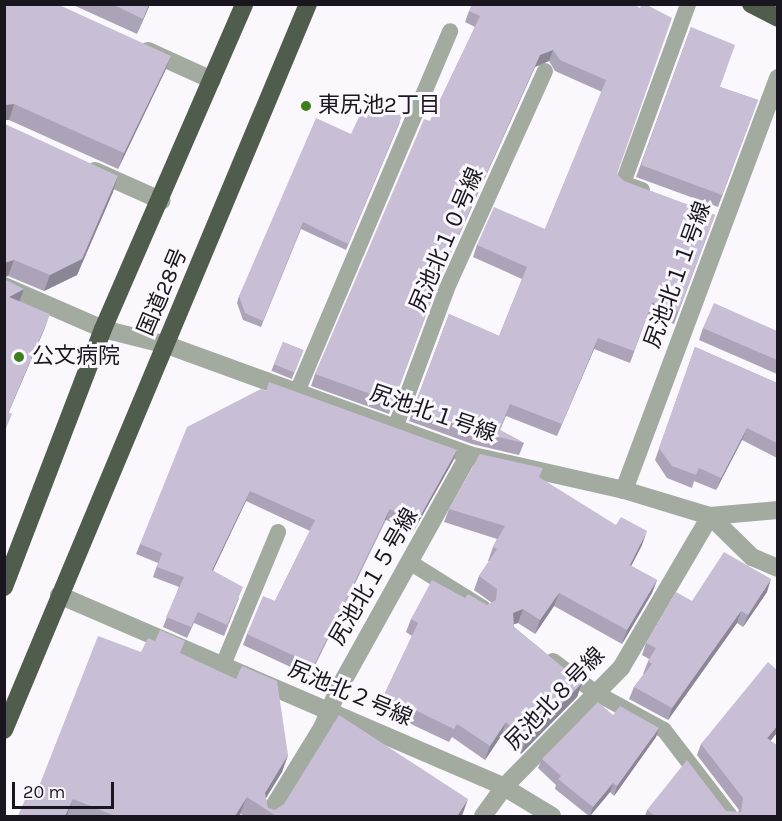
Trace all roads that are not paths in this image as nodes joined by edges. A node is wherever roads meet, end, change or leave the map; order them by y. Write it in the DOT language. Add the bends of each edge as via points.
graph roads {
  1 [pos="244,4"];
  2 [pos="308,4"];
  3 [pos="688,4"];
  4 [pos="751,4"];
  5 [pos="777,18"];
  6 [pos="450,31"];
  7 [pos="135,45"];
  8 [pos="545,71"];
  9 [pos="777,78"];
  10 [pos="212,80"];
  11 [pos="80,164"];
  12 [pos="663,198"];
  13 [pos="162,201"];
  14 [pos="704,213"];
  15 [pos="724,221"];
  16 [pos="4,286"];
  17 [pos="103,329"];
  18 [pos="679,343"];
  19 [pos="167,345"];
  20 [pos="698,351"];
  21 [pos="297,392"];
  22 [pos="395,428"];
  23 [pos="469,455"];
  24 [pos="624,490"];
  25 [pos="777,510"];
  26 [pos="710,516"];
  27 [pos="278,532"];
  28 [pos="411,563"];
  29 [pos="777,568"];
  30 [pos="4,587"];
  31 [pos="59,595"];
  32 [pos="483,608"];
  33 [pos="543,653"];
  34 [pos="223,665"];
  35 [pos="596,693"];
  36 [pos="328,711"];
  37 [pos="4,730"];
  38 [pos="504,787"];
  39 [pos="268,816"];
  40 [pos="483,816"];
  41 [pos="552,816"];
  42 [pos="730,816"];
  1 -- 10 [label="highway, 国道28号"];
  2 -- 19 [label="highway, 国道28号"];
  3 -- 12 [label="lane" via="622,183"];
  4 -- 5 [label="highway"];
  6 -- 21 [label="lane"];
  7 -- 10 [label="street"];
  8 -- 22 [label="lane, 尻池北１０号線" via="447,288"];
  9 -- 15 [label="street, 尻池北１１号線"];
  10 -- 13 [label="highway, 国道28号"];
  11 -- 13 [label="street"];
  13 -- 17 [label="highway, 国道28号"];
  14 -- 15 [label="lane"];
  15 -- 18 [label="street, 尻池北１１号線"];
  16 -- 17 [label="street, 尻池北１号線"];
  17 -- 19 [label="street, 尻池北１号線"];
  17 -- 30 [label="highway, 国道28号"];
  18 -- 20 [label="lane"];
  18 -- 24 [label="street, 尻池北１１号線"];
  19 -- 21 [label="street, 尻池北１号線"];
  19 -- 31 [label="highway, 国道28号"];
  21 -- 22 [label="street, 尻池北１号線"];
  22 -- 23 [label="street, 尻池北１号線"];
  23 -- 24 [label="street, 尻池北１号線"];
  23 -- 28 [label="street, 尻池北１５号線"];
  24 -- 26 [label="street, 尻池北１号線"];
  25 -- 26 [label="street"];
  26 -- 29 [label="street, 尻池北１号線" via="752,557"];
  26 -- 35 [label="street, 尻池北８号線" via="621,668"];
  27 -- 34 [label="lane"];
  28 -- 32 [label="lane"];
  28 -- 36 [label="street, 尻池北１５号線"];
  31 -- 34 [label="street, 尻池北２号線"];
  31 -- 37 [label="highway, 国道28号"];
  33 -- 35 [label="lane"];
  34 -- 36 [label="street, 尻池北２号線"];
  35 -- 38 [label="street, 尻池北８号線"];
  35 -- 42 [label="lane" via="664,730"];
  36 -- 38 [label="street, 尻池北２号線"];
  36 -- 39 [label="street, 尻池北１５号線"];
  38 -- 40 [label="street, 尻池北８号線"];
  38 -- 41 [label="street, 尻池北２号線"];
}
